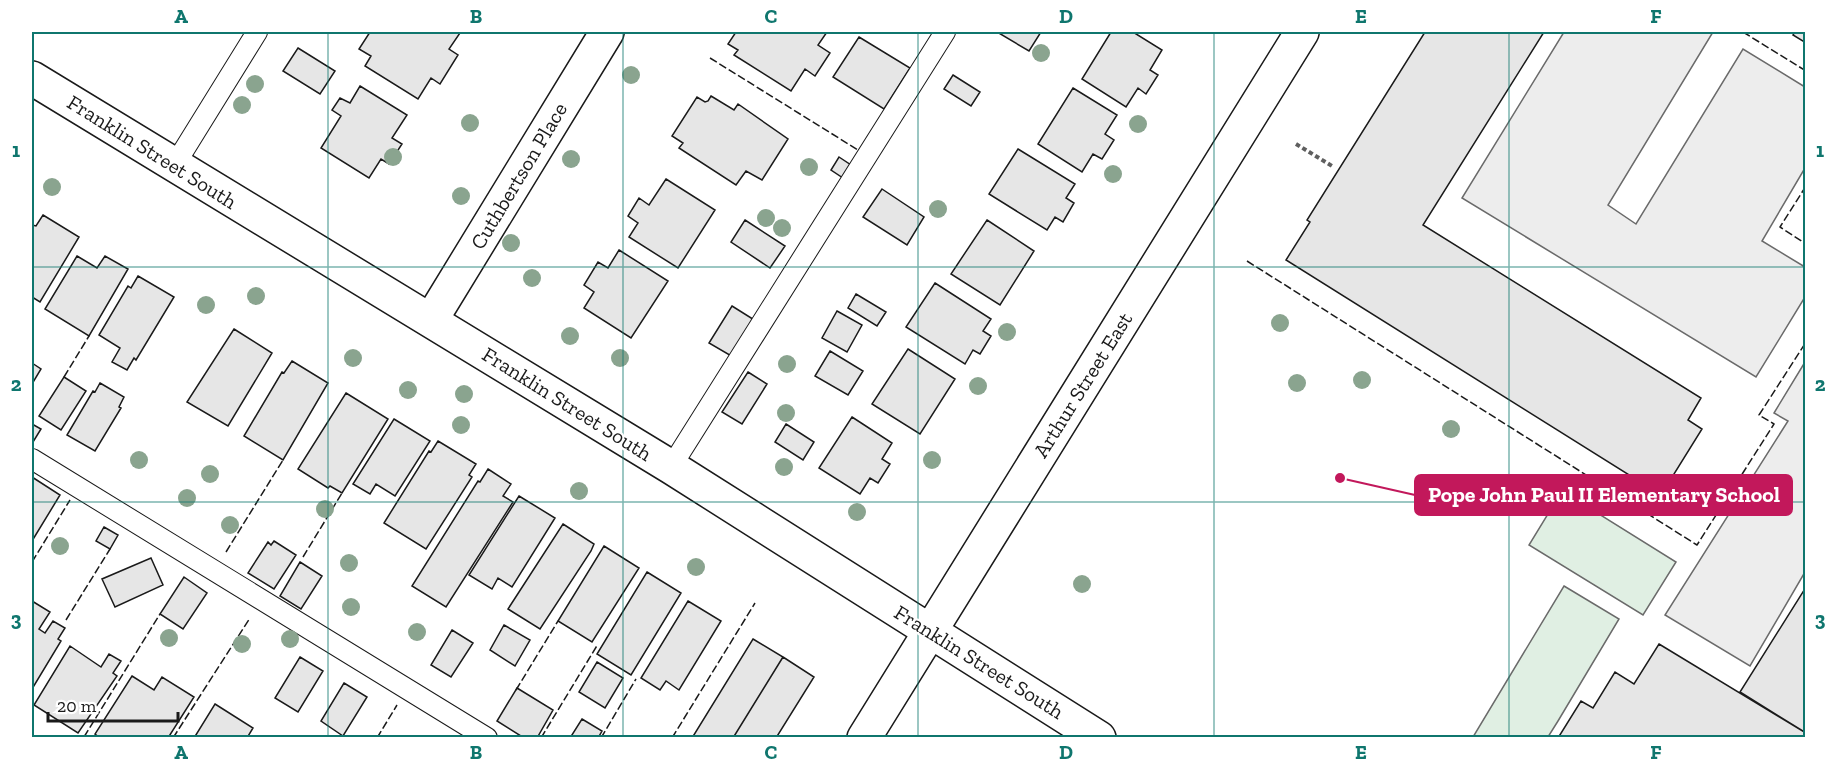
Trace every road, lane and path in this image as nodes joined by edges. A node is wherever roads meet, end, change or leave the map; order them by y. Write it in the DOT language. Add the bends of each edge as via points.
graph roads {
  1 [pos="257,32"];
  2 [pos="607,32"];
  3 [pos="945,32"];
  4 [pos="1302,32"];
  5 [pos="32,78"];
  6 [pos="1296,144"];
  7 [pos="174,166"];
  8 [pos="1332,166"];
  9 [pos="431,320"];
  10 [pos="32,459"];
  11 [pos="671,467"];
  12 [pos="930,632"];
  13 [pos="488,738"];
  14 [pos="864,738"];
  15 [pos="1099,738"];
  1 -- 7 [label="lane"];
  2 -- 9 [label="street, Cuthbertson Place"];
  3 -- 11 [label="lane"];
  4 -- 12 [label="street, Arthur Street East"];
  5 -- 7 [label="street, Franklin Street South"];
  6 -- 8 [label="path"];
  7 -- 9 [label="street, Franklin Street South"];
  9 -- 11 [label="street, Franklin Street South"];
  10 -- 13 [label="lane"];
  11 -- 12 [label="street, Franklin Street South"];
  12 -- 14 [label="street, Arthur Street East"];
  12 -- 15 [label="street, Franklin Street South"];
}
